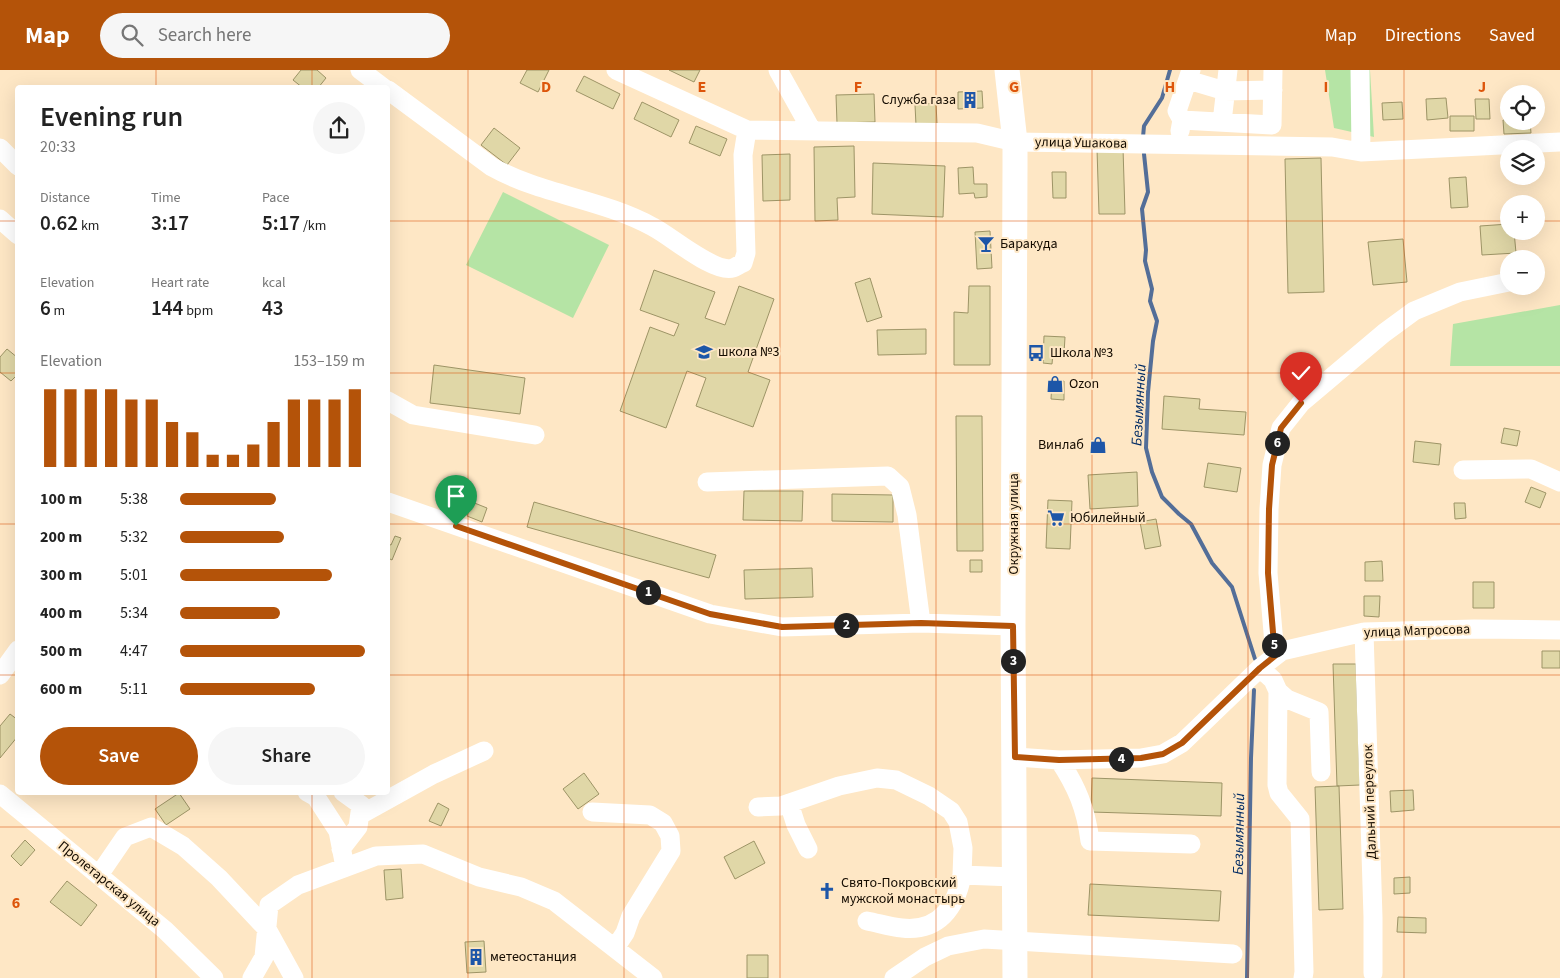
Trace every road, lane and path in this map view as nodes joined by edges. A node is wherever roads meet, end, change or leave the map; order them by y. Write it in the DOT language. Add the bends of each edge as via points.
graph roads {
  1 [pos="360,70"];
  2 [pos="616,70"];
  3 [pos="778,70"];
  4 [pos="1007,70"];
  5 [pos="1228,70"];
  6 [pos="1273,70"];
  7 [pos="1360,70"];
  8 [pos="1190,75"];
  9 [pos="380,85"];
  10 [pos="1273,90"];
  11 [pos="390,91"];
  12 [pos="1225,91"];
  13 [pos="1182,120"];
  14 [pos="1222,122"];
  15 [pos="747,130"];
  16 [pos="812,131"];
  17 [pos="1015,142"];
  18 [pos="1560,142"];
  19 [pos="1177,145"];
  20 [pos="0,148"];
  21 [pos="1361,152"];
  22 [pos="15,163"];
  23 [pos="0,219"];
  24 [pos="15,232"];
  25 [pos="1500,284"];
  26 [pos="390,402"];
  27 [pos="535,435"];
  28 [pos="1463,470"];
  29 [pos="707,482"];
  30 [pos="1560,482"];
  31 [pos="390,503"];
  32 [pos="921,623"];
  33 [pos="1013,626"];
  34 [pos="1560,630"];
  35 [pos="1364,632"];
  36 [pos="15,654"];
  37 [pos="1275,656"];
  38 [pos="1260,668"];
  39 [pos="0,675"];
  40 [pos="1278,691"];
  41 [pos="484,751"];
  42 [pos="1015,757"];
  43 [pos="1059,760"];
  44 [pos="1322,772"];
  45 [pos="0,794"];
  46 [pos="312,795"];
  47 [pos="347,795"];
  48 [pos="789,803"];
  49 [pos="758,807"];
  50 [pos="592,812"];
  51 [pos="360,815"];
  52 [pos="1191,844"];
  53 [pos="808,849"];
  54 [pos="343,858"];
  55 [pos="98,875"];
  56 [pos="962,875"];
  57 [pos="1014,877"];
  58 [pos="867,921"];
  59 [pos="267,929"];
  60 [pos="1014,941"];
  61 [pos="615,948"];
  62 [pos="1233,954"];
  63 [pos="1373,973"];
  64 [pos="214,978"];
  65 [pos="252,978"];
  66 [pos="294,978"];
  67 [pos="653,978"];
  68 [pos="894,978"];
  69 [pos="1014,978"];
  70 [pos="1303,978"];
  1 -- 9 [label="street"];
  2 -- 15 [label="street, улица Ушакова"];
  3 -- 16 [label="street"];
  4 -- 17 [label="main road, Окружная улица"];
  5 -- 12 [label="street"];
  6 -- 10 [label="street"];
  7 -- 21 [label="street"];
  8 -- 12 [label="street"];
  8 -- 13 [label="street" via="1177,110"];
  10 -- 12 [label="street"];
  10 -- 14 [label="street" via="1272,125"];
  11 -- 15 [label="street" via="510,177 610,208 653,226 707,263 732,269 742,263 746,253 743,155"];
  12 -- 14 [label="street"];
  13 -- 14 [label="street"];
  13 -- 19 [label="street"];
  15 -- 16 [label="street, улица Ушакова"];
  16 -- 17 [label="street, улица Ушакова" via="977,132"];
  17 -- 19 [label="street, улица Ушакова"];
  17 -- 33 [label="main road, Окружная улица"];
  18 -- 21 [label="street, улица Ушакова"];
  19 -- 21 [label="street, улица Ушакова" via="1332,148"];
  20 -- 22 [label="street"];
  23 -- 24 [label="street"];
  25 -- 37 [label="street" via="1460,292 1414,312 1301,403 1281,428 1272,465 1269,509 1268,573"];
  26 -- 27 [label="street" via="413,415"];
  28 -- 30 [label="street" via="1531,469"];
  29 -- 32 [label="street" via="888,476 900,487 907,515"];
  31 -- 32 [label="street" via="710,614 782,627"];
  32 -- 33 [label="street"];
  33 -- 42 [label="main road, Окружная улица"];
  34 -- 35 [label="street, улица Матросова"];
  35 -- 37 [label="street, улица Матросова" via="1282,651"];
  35 -- 63 [label="street, Дальний переулок"];
  36 -- 39 [label="street"];
  37 -- 38 [label="street, улица Матросова"];
  38 -- 40 [label="street" via="1273,680"];
  38 -- 43 [label="street, улица Матросова" via="1182,743 1163,754 1141,758"];
  40 -- 44 [label="street" via="1286,699 1319,712"];
  40 -- 70 [label="street" via="1277,785 1279,793 1300,819"];
  41 -- 51 [label="street"];
  42 -- 43 [label="street, улица Матросова"];
  42 -- 57 [label="main road, Окружная улица"];
  43 -- 52 [label="street" via="1074,781 1086,815 1090,840"];
  45 -- 55 [label="street, Пролетарская улица"];
  46 -- 54 [label="street" via="338,830"];
  47 -- 51 [label="street" via="361,805"];
  48 -- 49 [label="street"];
  48 -- 53 [label="street"];
  48 -- 56 [label="street" via="877,778 896,780 951,811 958,822 963,848"];
  50 -- 61 [label="street" via="650,815 663,823 670,836 671,851"];
  51 -- 54 [label="street" via="358,827"];
  54 -- 59 [label="street" via="269,905"];
  54 -- 61 [label="street" via="423,854 479,877 521,887 554,901"];
  55 -- 59 [label="street" via="125,837 151,827 183,846 219,878"];
  55 -- 64 [label="street, Пролетарская улица" via="165,930"];
  56 -- 57 [label="street"];
  56 -- 58 [label="street" via="955,901 944,916 932,923 919,928 902,928"];
  57 -- 60 [label="main road, Окружная улица"];
  59 -- 65 [label="street" via="264,957"];
  59 -- 66 [label="street"];
  60 -- 62 [label="street"];
  60 -- 68 [label="street" via="984,939 948,946"];
  60 -- 69 [label="main road, Окружная улица"];
  61 -- 67 [label="street"];
}
